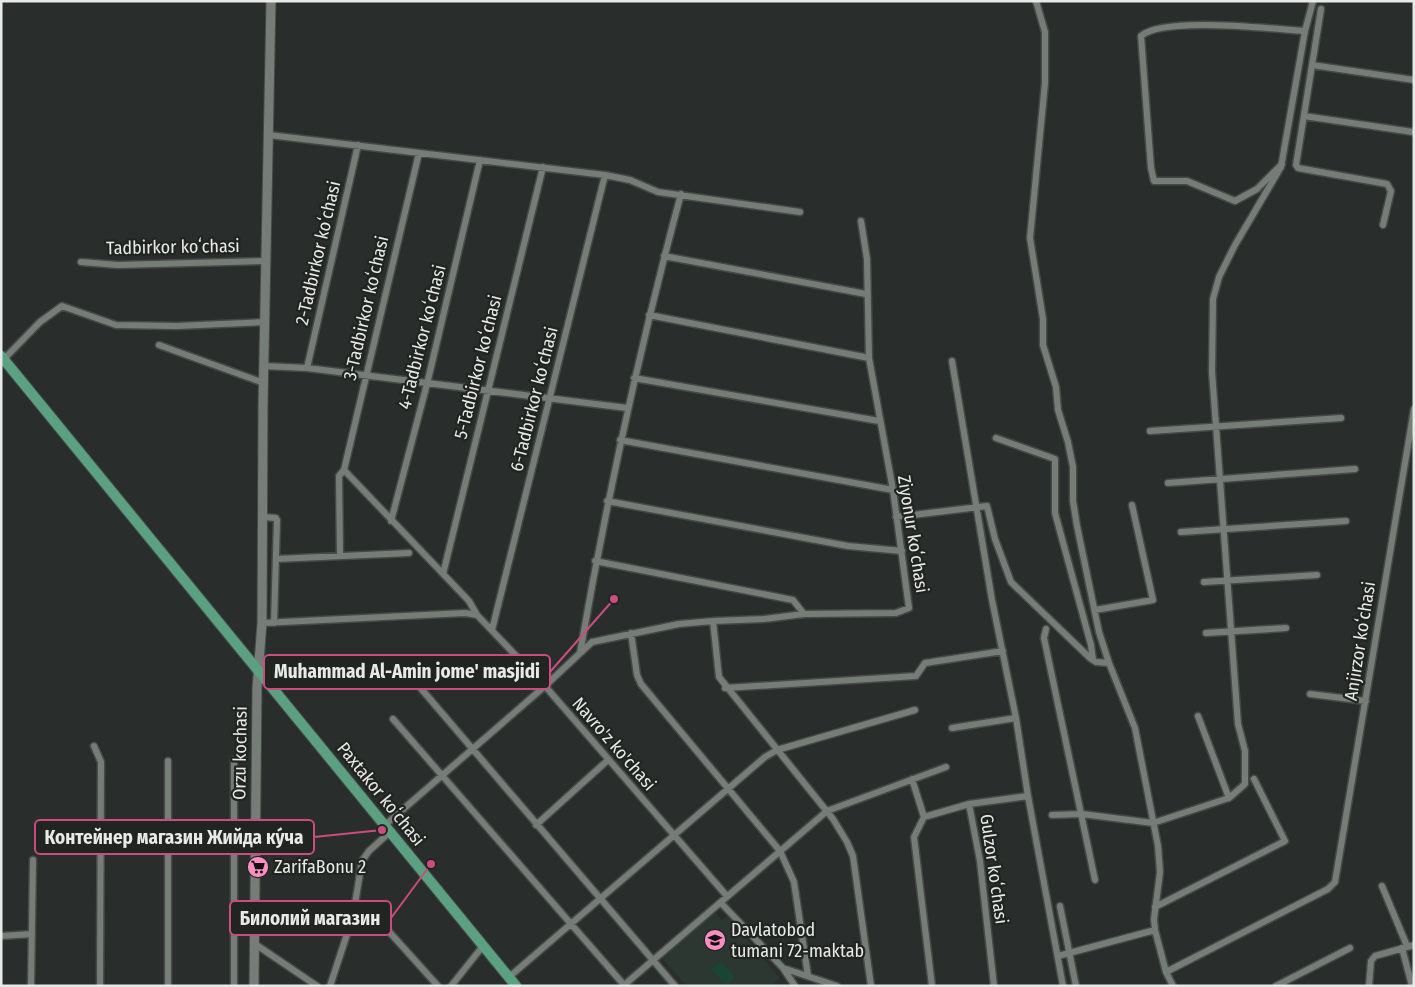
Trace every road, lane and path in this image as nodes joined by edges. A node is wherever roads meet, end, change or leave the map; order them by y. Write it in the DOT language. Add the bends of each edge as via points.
graph roads {
  1 [pos="271,1"];
  2 [pos="1036,1"];
  3 [pos="1313,1"];
  4 [pos="1321,9"];
  5 [pos="1305,32"];
  6 [pos="1312,65"];
  7 [pos="1414,80"];
  8 [pos="1304,116"];
  9 [pos="1414,132"];
  10 [pos="269,134"];
  11 [pos="358,145"];
  12 [pos="418,153"];
  13 [pos="480,160"];
  14 [pos="1282,164"];
  15 [pos="543,167"];
  16 [pos="605,174"];
  17 [pos="681,194"];
  18 [pos="800,212"];
  19 [pos="861,221"];
  20 [pos="1383,225"];
  21 [pos="664,256"];
  22 [pos="267,261"];
  23 [pos="81,262"];
  24 [pos="866,294"];
  25 [pos="649,316"];
  26 [pos="265,322"];
  27 [pos="160,345"];
  28 [pos="2,358"];
  29 [pos="869,358"];
  30 [pos="952,361"];
  31 [pos="264,366"];
  32 [pos="307,368"];
  33 [pos="365,376"];
  34 [pos="634,378"];
  35 [pos="264,383"];
  36 [pos="427,384"];
  37 [pos="488,392"];
  38 [pos="550,399"];
  39 [pos="627,408"];
  40 [pos="1414,409"];
  41 [pos="1341,418"];
  42 [pos="879,421"];
  43 [pos="1217,428"];
  44 [pos="1150,431"];
  45 [pos="996,438"];
  46 [pos="620,440"];
  47 [pos="1356,469"];
  48 [pos="344,470"];
  49 [pos="1220,479"];
  50 [pos="1168,483"];
  51 [pos="893,490"];
  52 [pos="607,501"];
  53 [pos="1132,505"];
  54 [pos="975,506"];
  55 [pos="269,517"];
  56 [pos="896,517"];
  57 [pos="391,521"];
  58 [pos="1346,521"];
  59 [pos="1225,530"];
  60 [pos="1181,532"];
  61 [pos="902,551"];
  62 [pos="409,553"];
  63 [pos="340,555"];
  64 [pos="276,559"];
  65 [pos="595,560"];
  66 [pos="444,574"];
  67 [pos="1317,575"];
  68 [pos="1229,580"];
  69 [pos="1204,582"];
  70 [pos="1095,610"];
  71 [pos="804,614"];
  72 [pos="476,615"];
  73 [pos="714,621"];
  74 [pos="262,623"];
  75 [pos="274,623"];
  76 [pos="1286,628"];
  77 [pos="1046,629"];
  78 [pos="492,630"];
  79 [pos="1233,632"];
  80 [pos="1206,633"];
  81 [pos="631,634"];
  82 [pos="1003,651"];
  83 [pos="580,653"];
  84 [pos="1093,660"];
  85 [pos="1109,663"];
  86 [pos="258,670"];
  87 [pos="412,678"];
  88 [pos="545,686"];
  89 [pos="725,688"];
  90 [pos="1310,694"];
  91 [pos="1366,701"];
  92 [pos="915,710"];
  93 [pos="1198,716"];
  94 [pos="393,718"];
  95 [pos="1016,718"];
  96 [pos="952,728"];
  97 [pos="94,746"];
  98 [pos="472,749"];
  99 [pos="777,750"];
  100 [pos="234,760"];
  101 [pos="608,760"];
  102 [pos="168,761"];
  103 [pos="946,767"];
  104 [pos="442,775"];
  105 [pos="912,779"];
  106 [pos="1254,779"];
  107 [pos="728,787"];
  108 [pos="1028,796"];
  109 [pos="1230,798"];
  110 [pos="969,804"];
  111 [pos="827,811"];
  112 [pos="1082,814"];
  113 [pos="1052,815"];
  114 [pos="924,817"];
  115 [pos="1153,822"];
  116 [pos="536,825"];
  117 [pos="388,828"];
  118 [pos="673,834"];
  119 [pos="780,851"];
  120 [pos="33,860"];
  121 [pos="1096,880"];
  122 [pos="1382,886"];
  123 [pos="726,895"];
  124 [pos="600,897"];
  125 [pos="721,903"];
  126 [pos="1060,906"];
  127 [pos="1155,907"];
  128 [pos="571,924"];
  129 [pos="384,926"];
  130 [pos="1155,930"];
  131 [pos="32,934"];
  132 [pos="1,936"];
  133 [pos="254,944"];
  134 [pos="483,946"];
  135 [pos="1408,946"];
  136 [pos="1350,948"];
  137 [pos="1070,953"];
  138 [pos="1058,956"];
  139 [pos="653,960"];
  140 [pos="783,968"];
  141 [pos="1166,972"];
  142 [pos="808,976"];
  143 [pos="512,982"];
  144 [pos="623,985"];
  145 [pos="31,986"];
  146 [pos="100,986"];
  147 [pos="168,986"];
  148 [pos="234,986"];
  149 [pos="254,986"];
  150 [pos="317,986"];
  151 [pos="330,986"];
  152 [pos="438,986"];
  153 [pos="451,986"];
  154 [pos="676,986"];
  155 [pos="795,986"];
  156 [pos="837,986"];
  157 [pos="871,986"];
  158 [pos="932,986"];
  159 [pos="994,986"];
  160 [pos="1063,986"];
  161 [pos="1076,986"];
  162 [pos="1173,986"];
  163 [pos="1276,986"];
  164 [pos="1369,986"];
  165 [pos="1412,986"];
  1 -- 10 [label="main road, Orzu kochasi"];
  2 -- 70 [label="street" via="1045,32 1045,83 1030,238 1043,345 1056,387 1058,410 1073,466 1073,501"];
  3 -- 5 [label="street"];
  4 -- 6 [label="street"];
  5 -- 14 [label="street"];
  5 -- 14 [label="street" via="1216,24 1154,29 1141,36 1154,181 1187,181 1235,201 1257,189"];
  6 -- 7 [label="street"];
  6 -- 8 [label="street"];
  8 -- 9 [label="street"];
  8 -- 20 [label="street" via="1296,162 1298,168 1387,184 1391,191"];
  10 -- 11 [label="street"];
  10 -- 22 [label="main road, Orzu kochasi"];
  11 -- 12 [label="street"];
  11 -- 32 [label="street, 2-Tadbirkor koʻchasi"];
  12 -- 13 [label="street"];
  12 -- 33 [label="street, 3-Tadbirkor koʻchasi"];
  13 -- 15 [label="street"];
  13 -- 36 [label="street, 4-Tadbirkor koʻchasi"];
  14 -- 43 [label="street" via="1235,245 1219,277 1213,299 1211,354"];
  15 -- 16 [label="street"];
  15 -- 37 [label="street, 5-Tadbirkor koʻchasi"];
  16 -- 17 [label="street" via="658,192"];
  16 -- 38 [label="street, 6-Tadbirkor koʻchasi"];
  17 -- 18 [label="street"];
  17 -- 21 [label="street"];
  19 -- 24 [label="street, Ziyonur koʻchasi" via="867,259"];
  21 -- 24 [label="street"];
  21 -- 25 [label="street"];
  22 -- 23 [label="street, Tadbirkor koʻchasi"];
  22 -- 26 [label="main road, Orzu kochasi"];
  24 -- 29 [label="street, Ziyonur koʻchasi"];
  25 -- 29 [label="street"];
  25 -- 34 [label="street"];
  26 -- 28 [label="street" via="123,325 104,322 62,306"];
  26 -- 31 [label="main road, Orzu kochasi"];
  27 -- 35 [label="street"];
  28 -- 86 [label="main road, Paxtakor koʻchasi"];
  29 -- 42 [label="street, Ziyonur koʻchasi"];
  30 -- 54 [label="street" via="966,433"];
  31 -- 32 [label="street"];
  31 -- 35 [label="main road, Orzu kochasi"];
  32 -- 33 [label="street"];
  33 -- 36 [label="street"];
  33 -- 48 [label="street, 3-Tadbirkor koʻchasi"];
  34 -- 39 [label="street"];
  34 -- 42 [label="street"];
  35 -- 55 [label="main road, Orzu kochasi"];
  36 -- 37 [label="street"];
  36 -- 57 [label="street, 4-Tadbirkor koʻchasi"];
  37 -- 38 [label="street"];
  37 -- 66 [label="street, 5-Tadbirkor koʻchasi"];
  38 -- 39 [label="street"];
  38 -- 78 [label="street, 6-Tadbirkor koʻchasi"];
  39 -- 46 [label="street"];
  40 -- 91 [label="street, Anjirzor koʻchasi"];
  41 -- 43 [label="street"];
  42 -- 51 [label="street, Ziyonur koʻchasi"];
  43 -- 44 [label="street"];
  43 -- 49 [label="street"];
  45 -- 84 [label="street" via="1055,459 1055,512"];
  46 -- 51 [label="street"];
  46 -- 52 [label="street"];
  47 -- 49 [label="street"];
  48 -- 57 [label="street, Navro'z ko'chasi"];
  48 -- 63 [label="street, 3-Tadbirkor koʻchasi" via="338,476"];
  49 -- 50 [label="street"];
  49 -- 59 [label="street"];
  51 -- 56 [label="street, Ziyonur koʻchasi"];
  52 -- 61 [label="street" via="848,546"];
  52 -- 65 [label="street"];
  53 -- 70 [label="street" via="1153,600"];
  54 -- 56 [label="street"];
  54 -- 82 [label="street"];
  54 -- 84 [label="street" via="987,506 1011,582"];
  55 -- 64 [label="street"];
  55 -- 74 [label="main road, Orzu kochasi"];
  56 -- 61 [label="street, Ziyonur koʻchasi"];
  57 -- 66 [label="street, Navro'z ko'chasi"];
  58 -- 59 [label="street"];
  59 -- 60 [label="street"];
  59 -- 68 [label="street"];
  61 -- 71 [label="street, Ziyonur koʻchasi" via="909,608 896,613"];
  62 -- 63 [label="street"];
  63 -- 64 [label="street"];
  64 -- 75 [label="street"];
  65 -- 71 [label="street" via="793,600"];
  65 -- 83 [label="street"];
  66 -- 72 [label="street, Navro'z ko'chasi" via="469,601"];
  67 -- 68 [label="street"];
  68 -- 69 [label="street"];
  68 -- 79 [label="street"];
  70 -- 85 [label="street"];
  71 -- 73 [label="street, Ziyonur koʻchasi"];
  72 -- 75 [label="street"];
  72 -- 78 [label="street, Navro'z ko'chasi"];
  73 -- 81 [label="street, Ziyonur koʻchasi"];
  73 -- 89 [label="street" via="716,667"];
  74 -- 75 [label="street"];
  74 -- 86 [label="main road, Orzu kochasi"];
  76 -- 79 [label="street"];
  77 -- 112 [label="street" via="1044,638"];
  78 -- 88 [label="street, Navro'z ko'chasi"];
  79 -- 80 [label="street"];
  79 -- 109 [label="street" via="1238,724 1245,751 1246,780"];
  81 -- 83 [label="street, Ziyonur koʻchasi" via="592,642"];
  81 -- 107 [label="street" via="641,684"];
  82 -- 89 [label="street" via="924,663 916,676"];
  82 -- 95 [label="street"];
  83 -- 88 [label="street, Ziyonur koʻchasi"];
  84 -- 85 [label="street"];
  85 -- 115 [label="street" via="1135,728"];
  86 -- 117 [label="main road, Paxtakor koʻchasi"];
  86 -- 133 [label="main road, Orzu kochasi"];
  87 -- 98 [label="street"];
  88 -- 98 [label="street, Ziyonur koʻchasi"];
  88 -- 101 [label="street, Navro'z ko'chasi"];
  89 -- 99 [label="street"];
  90 -- 91 [label="street"];
  91 -- 141 [label="street, Anjirzor koʻchasi" via="1336,878 1328,888"];
  92 -- 99 [label="street"];
  93 -- 109 [label="street"];
  94 -- 104 [label="street"];
  95 -- 96 [label="street"];
  95 -- 108 [label="street"];
  97 -- 146 [label="street" via="101,762"];
  98 -- 104 [label="street, Ziyonur koʻchasi"];
  98 -- 116 [label="street"];
  99 -- 107 [label="street"];
  99 -- 111 [label="street"];
  100 -- 148 [label="street"];
  101 -- 116 [label="street"];
  101 -- 118 [label="street, Navro'z ko'chasi"];
  102 -- 147 [label="street"];
  103 -- 105 [label="street"];
  104 -- 117 [label="street, Ziyonur koʻchasi"];
  104 -- 128 [label="street"];
  105 -- 111 [label="street"];
  105 -- 114 [label="street"];
  106 -- 127 [label="street" via="1285,841"];
  107 -- 118 [label="street"];
  107 -- 119 [label="street"];
  108 -- 110 [label="street"];
  108 -- 138 [label="street"];
  109 -- 115 [label="street"];
  110 -- 114 [label="street, Gulzor koʻchasi"];
  110 -- 159 [label="street, Gulzor koʻchasi" via="980,861"];
  111 -- 119 [label="street"];
  111 -- 157 [label="street" via="840,828 853,856"];
  112 -- 113 [label="street"];
  112 -- 115 [label="street"];
  112 -- 121 [label="street"];
  114 -- 158 [label="street" via="914,837"];
  115 -- 127 [label="street" via="1160,872"];
  116 -- 124 [label="street"];
  117 -- 134 [label="main road, Paxtakor koʻchasi"];
  117 -- 151 [label="street, Ziyonur koʻchasi" via="362,861 353,916"];
  118 -- 123 [label="street, Navro'z ko'chasi"];
  118 -- 124 [label="street"];
  119 -- 123 [label="street"];
  119 -- 142 [label="street" via="794,882"];
  120 -- 131 [label="street"];
  122 -- 135 [label="street"];
  123 -- 125 [label="street"];
  124 -- 128 [label="street"];
  124 -- 139 [label="street"];
  125 -- 139 [label="street"];
  125 -- 140 [label="street"];
  126 -- 137 [label="street"];
  127 -- 130 [label="street"];
  128 -- 143 [label="street"];
  128 -- 144 [label="street"];
  129 -- 152 [label="street"];
  130 -- 137 [label="street"];
  130 -- 141 [label="street"];
  131 -- 132 [label="street"];
  131 -- 145 [label="street"];
  133 -- 149 [label="main road, Orzu kochasi"];
  133 -- 150 [label="street"];
  134 -- 143 [label="main road, Paxtakor koʻchasi"];
  134 -- 153 [label="street"];
  135 -- 164 [label="street" via="1375,956 1371,962"];
  135 -- 165 [label="street"];
  136 -- 163 [label="street"];
  137 -- 138 [label="street"];
  137 -- 161 [label="street"];
  138 -- 160 [label="street"];
  139 -- 144 [label="street"];
  139 -- 154 [label="street"];
  140 -- 142 [label="street"];
  140 -- 155 [label="street"];
  141 -- 162 [label="street"];
  142 -- 156 [label="street"];
}
